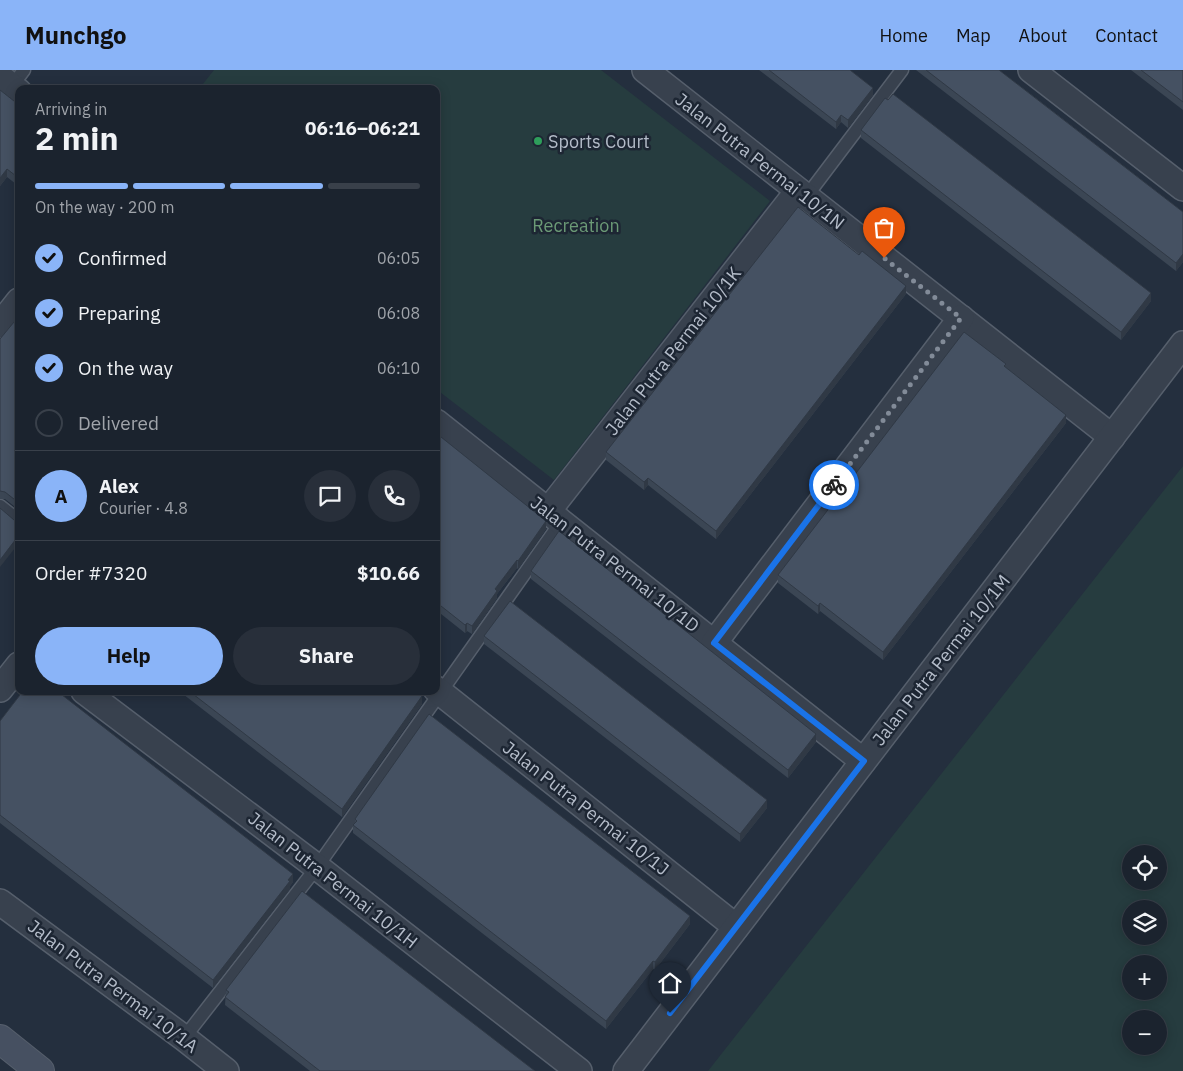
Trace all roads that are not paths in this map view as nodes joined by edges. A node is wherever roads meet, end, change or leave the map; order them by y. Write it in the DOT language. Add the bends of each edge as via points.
graph roads {
  1 [pos="644,70"];
  2 [pos="902,70"];
  3 [pos="1031,70"];
  4 [pos="1183,188"];
  5 [pos="802,194"];
  6 [pos="15,306"];
  7 [pos="961,318"];
  8 [pos="0,326"];
  9 [pos="1183,344"];
  10 [pos="440,425"];
  11 [pos="1112,437"];
  12 [pos="0,506"];
  13 [pos="554,516"];
  14 [pos="15,518"];
  15 [pos="714,643"];
  16 [pos="15,669"];
  17 [pos="440,688"];
  18 [pos="0,689"];
  19 [pos="440,693"];
  20 [pos="89,695"];
  21 [pos="435,695"];
  22 [pos="864,761"];
  23 [pos="317,867"];
  24 [pos="0,902"];
  25 [pos="736,927"];
  26 [pos="184,1038"];
  27 [pos="0,1039"];
  28 [pos="40,1071"];
  29 [pos="226,1071"];
  30 [pos="580,1071"];
  31 [pos="626,1071"];
  1 -- 5 [label="street, Jalan Putra Permai 10/1N"];
  2 -- 5 [label="lane"];
  3 -- 4 [label="street"];
  5 -- 7 [label="street, Jalan Putra Permai 10/1N"];
  5 -- 13 [label="street, Jalan Putra Permai 10/1K"];
  6 -- 8 [label="street"];
  7 -- 11 [label="street, Jalan Putra Permai 10/1N"];
  7 -- 15 [label="street"];
  9 -- 11 [label="street, Jalan Putra Permai 10/1M"];
  10 -- 13 [label="street, Jalan Putra Permai 10/1D"];
  11 -- 22 [label="street, Jalan Putra Permai 10/1M"];
  12 -- 14 [label="lane"];
  13 -- 15 [label="street, Jalan Putra Permai 10/1D"];
  13 -- 17 [label="lane"];
  15 -- 22 [label="street, Jalan Putra Permai 10/1D"];
  16 -- 18 [label="street"];
  19 -- 25 [label="street, Jalan Putra Permai 10/1J"];
  20 -- 23 [label="street, Jalan Putra Permai 10/1H"];
  21 -- 23 [label="lane"];
  22 -- 25 [label="street, Jalan Putra Permai 10/1M"];
  23 -- 26 [label="lane"];
  23 -- 30 [label="street, Jalan Putra Permai 10/1H"];
  24 -- 26 [label="street, Jalan Putra Permai 10/1A"];
  25 -- 31 [label="street, Jalan Putra Permai 10/1M"];
  26 -- 29 [label="street, Jalan Putra Permai 10/1A"];
  27 -- 28 [label="main road"];
}
